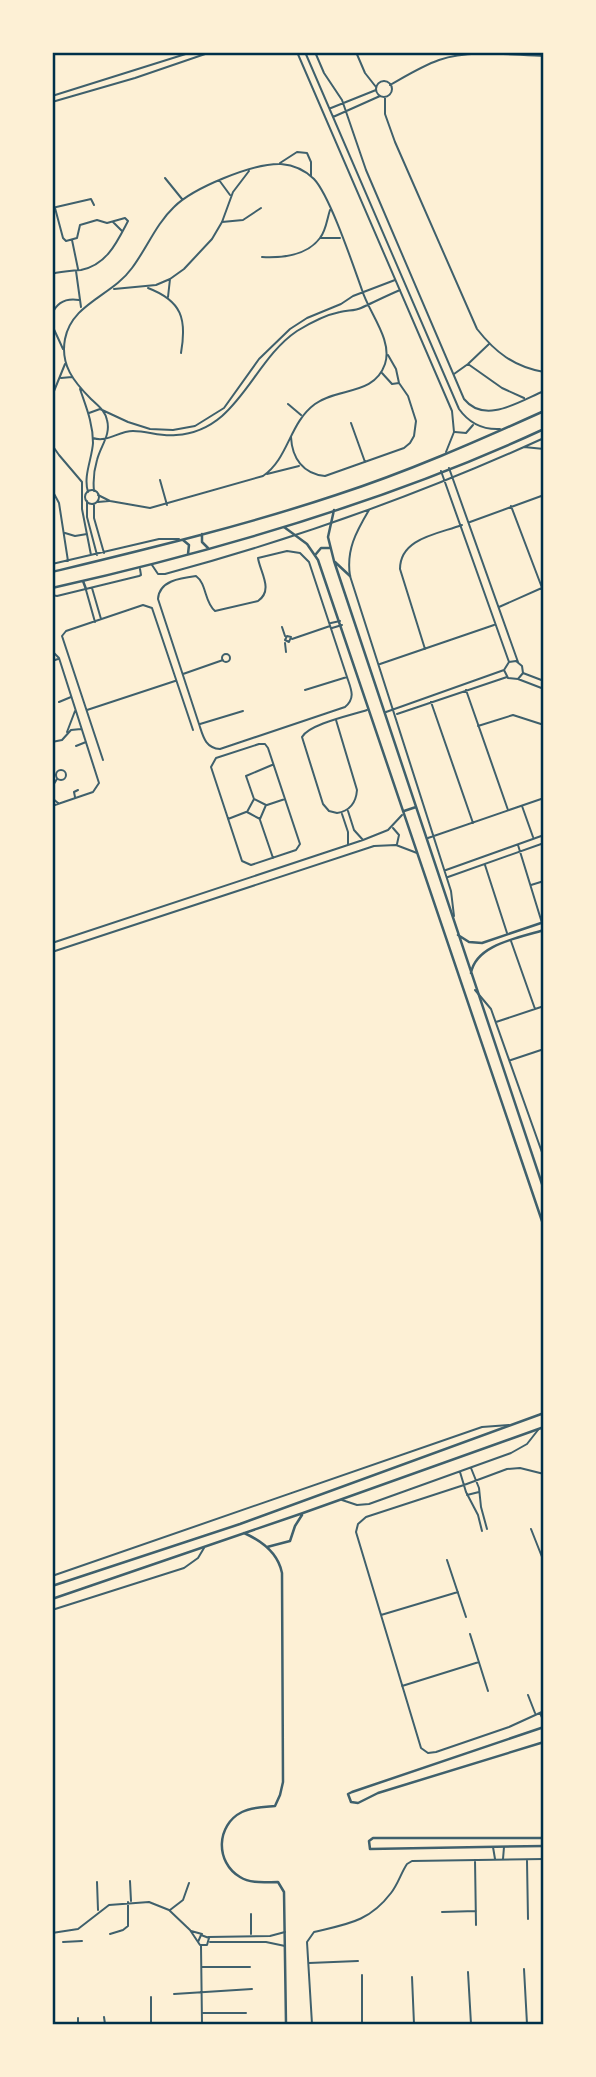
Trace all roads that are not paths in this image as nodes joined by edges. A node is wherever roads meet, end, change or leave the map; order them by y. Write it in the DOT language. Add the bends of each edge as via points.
graph roads {
  1 [pos="192,52"];
  2 [pos="211,52"];
  3 [pos="297,52"];
  4 [pos="305,52"];
  5 [pos="314,52"];
  6 [pos="356,52"];
  7 [pos="544,56"];
  8 [pos="98,83"];
  9 [pos="390,85"];
  10 [pos="100,88"];
  11 [pos="376,89"];
  12 [pos="52,96"];
  13 [pos="380,96"];
  14 [pos="385,97"];
  15 [pos="52,102"];
  16 [pos="344,105"];
  17 [pos="329,108"];
  18 [pos="346,111"];
  19 [pos="333,117"];
  20 [pos="279,164"];
  21 [pos="249,170"];
  22 [pos="311,176"];
  23 [pos="165,178"];
  24 [pos="219,180"];
  25 [pos="231,196"];
  26 [pos="182,200"];
  27 [pos="369,200"];
  28 [pos="362,203"];
  29 [pos="94,205"];
  30 [pos="54,208"];
  31 [pos="261,208"];
  32 [pos="330,209"];
  33 [pos="113,221"];
  34 [pos="222,222"];
  35 [pos="122,231"];
  36 [pos="342,238"];
  37 [pos="320,239"];
  38 [pos="72,240"];
  39 [pos="262,257"];
  40 [pos="77,270"];
  41 [pos="52,274"];
  42 [pos="170,279"];
  43 [pos="396,280"];
  44 [pos="147,287"];
  45 [pos="113,289"];
  46 [pos="400,290"];
  47 [pos="363,293"];
  48 [pos="168,298"];
  49 [pos="80,300"];
  50 [pos="366,304"];
  51 [pos="81,309"];
  52 [pos="52,314"];
  53 [pos="52,325"];
  54 [pos="489,344"];
  55 [pos="64,349"];
  56 [pos="181,353"];
  57 [pos="387,354"];
  58 [pos="65,363"];
  59 [pos="468,364"];
  60 [pos="381,372"];
  61 [pos="544,372"];
  62 [pos="453,374"];
  63 [pos="72,377"];
  64 [pos="60,378"];
  65 [pos="399,383"];
  66 [pos="79,388"];
  67 [pos="544,391"];
  68 [pos="52,396"];
  69 [pos="526,399"];
  70 [pos="288,404"];
  71 [pos="224,408"];
  72 [pos="103,410"];
  73 [pos="544,411"];
  74 [pos="228,412"];
  75 [pos="89,413"];
  76 [pos="302,416"];
  77 [pos="128,422"];
  78 [pos="351,424"];
  79 [pos="473,424"];
  80 [pos="505,429"];
  81 [pos="544,429"];
  82 [pos="126,431"];
  83 [pos="454,432"];
  84 [pos="290,436"];
  85 [pos="93,438"];
  86 [pos="544,438"];
  87 [pos="106,439"];
  88 [pos="52,445"];
  89 [pos="523,447"];
  90 [pos="544,449"];
  91 [pos="444,455"];
  92 [pos="365,463"];
  93 [pos="280,464"];
  94 [pos="302,466"];
  95 [pos="286,468"];
  96 [pos="449,468"];
  97 [pos="441,471"];
  98 [pos="263,476"];
  99 [pos="452,476"];
  100 [pos="444,479"];
  101 [pos="160,480"];
  102 [pos="52,490"];
  103 [pos="94,491"];
  104 [pos="88,492"];
  105 [pos="98,495"];
  106 [pos="544,495"];
  107 [pos="87,501"];
  108 [pos="110,501"];
  109 [pos="95,503"];
  110 [pos="167,505"];
  111 [pos="511,506"];
  112 [pos="334,510"];
  113 [pos="369,510"];
  114 [pos="469,523"];
  115 [pos="329,525"];
  116 [pos="461,525"];
  117 [pos="284,527"];
  118 [pos="64,533"];
  119 [pos="88,534"];
  120 [pos="202,534"];
  121 [pos="296,536"];
  122 [pos="183,540"];
  123 [pos="102,547"];
  124 [pos="208,548"];
  125 [pos="330,548"];
  126 [pos="95,549"];
  127 [pos="104,553"];
  128 [pos="188,554"];
  129 [pos="97,555"];
  130 [pos="316,555"];
  131 [pos="92,556"];
  132 [pos="334,561"];
  133 [pos="68,562"];
  134 [pos="52,564"];
  135 [pos="151,564"];
  136 [pos="139,567"];
  137 [pos="52,572"];
  138 [pos="350,576"];
  139 [pos="90,579"];
  140 [pos="83,581"];
  141 [pos="92,587"];
  142 [pos="543,587"];
  143 [pos="52,588"];
  144 [pos="86,589"];
  145 [pos="544,593"];
  146 [pos="52,595"];
  147 [pos="498,607"];
  148 [pos="101,620"];
  149 [pos="95,622"];
  150 [pos="341,623"];
  151 [pos="496,625"];
  152 [pos="330,626"];
  153 [pos="282,627"];
  154 [pos="285,637"];
  155 [pos="292,639"];
  156 [pos="285,641"];
  157 [pos="425,649"];
  158 [pos="52,651"];
  159 [pos="286,652"];
  160 [pos="60,658"];
  161 [pos="223,660"];
  162 [pos="52,661"];
  163 [pos="509,662"];
  164 [pos="518,662"];
  165 [pos="379,664"];
  166 [pos="504,670"];
  167 [pos="523,673"];
  168 [pos="182,675"];
  169 [pos="347,677"];
  170 [pos="507,677"];
  171 [pos="518,679"];
  172 [pos="176,681"];
  173 [pos="544,681"];
  174 [pos="544,689"];
  175 [pos="305,690"];
  176 [pos="466,690"];
  177 [pos="72,697"];
  178 [pos="59,702"];
  179 [pos="432,702"];
  180 [pos="76,709"];
  181 [pos="370,709"];
  182 [pos="394,709"];
  183 [pos="86,710"];
  184 [pos="243,711"];
  185 [pos="385,712"];
  186 [pos="396,715"];
  187 [pos="336,720"];
  188 [pos="199,724"];
  189 [pos="544,725"];
  190 [pos="478,726"];
  191 [pos="82,729"];
  192 [pos="192,730"];
  193 [pos="67,733"];
  194 [pos="52,742"];
  195 [pos="87,742"];
  196 [pos="76,746"];
  197 [pos="103,760"];
  198 [pos="274,765"];
  199 [pos="52,768"];
  200 [pos="58,771"];
  201 [pos="57,779"];
  202 [pos="52,787"];
  203 [pos="78,790"];
  204 [pos="52,798"];
  205 [pos="544,798"];
  206 [pos="75,799"];
  207 [pos="254,799"];
  208 [pos="286,799"];
  209 [pos="59,804"];
  210 [pos="266,805"];
  211 [pos="522,805"];
  212 [pos="52,806"];
  213 [pos="416,807"];
  214 [pos="348,810"];
  215 [pos="508,810"];
  216 [pos="404,811"];
  217 [pos="247,812"];
  218 [pos="341,813"];
  219 [pos="228,819"];
  220 [pos="260,819"];
  221 [pos="473,823"];
  222 [pos="392,827"];
  223 [pos="544,835"];
  224 [pos="434,836"];
  225 [pos="427,838"];
  226 [pos="533,838"];
  227 [pos="363,840"];
  228 [pos="544,843"];
  229 [pos="517,844"];
  230 [pos="348,845"];
  231 [pos="396,845"];
  232 [pos="519,851"];
  233 [pos="417,853"];
  234 [pos="273,858"];
  235 [pos="484,864"];
  236 [pos="279,868"];
  237 [pos="275,870"];
  238 [pos="445,870"];
  239 [pos="447,878"];
  240 [pos="544,881"];
  241 [pos="530,885"];
  242 [pos="453,921"];
  243 [pos="543,922"];
  244 [pos="543,931"];
  245 [pos="457,933"];
  246 [pos="508,934"];
  247 [pos="511,941"];
  248 [pos="52,943"];
  249 [pos="482,943"];
  250 [pos="486,950"];
  251 [pos="52,952"];
  252 [pos="471,977"];
  253 [pos="475,990"];
  254 [pos="544,1006"];
  255 [pos="535,1009"];
  256 [pos="496,1022"];
  257 [pos="544,1049"];
  258 [pos="511,1060"];
  259 [pos="544,1138"];
  260 [pos="537,1140"];
  261 [pos="544,1144"];
  262 [pos="540,1146"];
  263 [pos="544,1158"];
  264 [pos="544,1190"];
  265 [pos="544,1227"];
  266 [pos="544,1413"];
  267 [pos="513,1426"];
  268 [pos="544,1427"];
  269 [pos="538,1429"];
  270 [pos="470,1467"];
  271 [pos="460,1471"];
  272 [pos="544,1474"];
  273 [pos="476,1481"];
  274 [pos="464,1485"];
  275 [pos="480,1491"];
  276 [pos="467,1495"];
  277 [pos="341,1499"];
  278 [pos="303,1513"];
  279 [pos="487,1529"];
  280 [pos="531,1529"];
  281 [pos="482,1531"];
  282 [pos="244,1534"];
  283 [pos="267,1547"];
  284 [pos="204,1548"];
  285 [pos="447,1560"];
  286 [pos="544,1562"];
  287 [pos="52,1576"];
  288 [pos="52,1586"];
  289 [pos="458,1592"];
  290 [pos="52,1599"];
  291 [pos="52,1610"];
  292 [pos="380,1616"];
  293 [pos="467,1617"];
  294 [pos="470,1634"];
  295 [pos="479,1662"];
  296 [pos="401,1686"];
  297 [pos="488,1691"];
  298 [pos="528,1695"];
  299 [pos="544,1710"];
  300 [pos="540,1712"];
  301 [pos="535,1713"];
  302 [pos="544,1722"];
  303 [pos="544,1727"];
  304 [pos="544,1742"];
  305 [pos="544,1838"];
  306 [pos="544,1846"];
  307 [pos="493,1847"];
  308 [pos="504,1847"];
  309 [pos="475,1860"];
  310 [pos="495,1860"];
  311 [pos="503,1860"];
  312 [pos="527,1860"];
  313 [pos="544,1860"];
  314 [pos="130,1881"];
  315 [pos="97,1882"];
  316 [pos="189,1884"];
  317 [pos="129,1902"];
  318 [pos="169,1910"];
  319 [pos="98,1911"];
  320 [pos="476,1911"];
  321 [pos="442,1912"];
  322 [pos="251,1914"];
  323 [pos="528,1919"];
  324 [pos="476,1925"];
  325 [pos="190,1930"];
  326 [pos="286,1932"];
  327 [pos="52,1933"];
  328 [pos="110,1934"];
  329 [pos="203,1935"];
  330 [pos="251,1936"];
  331 [pos="267,1936"];
  332 [pos="208,1937"];
  333 [pos="82,1941"];
  334 [pos="63,1942"];
  335 [pos="198,1942"];
  336 [pos="209,1942"];
  337 [pos="267,1942"];
  338 [pos="201,1946"];
  339 [pos="286,1946"];
  340 [pos="358,1961"];
  341 [pos="308,1963"];
  342 [pos="201,1967"];
  343 [pos="250,1967"];
  344 [pos="524,1969"];
  345 [pos="468,1972"];
  346 [pos="362,1975"];
  347 [pos="412,1977"];
  348 [pos="252,1989"];
  349 [pos="201,1992"];
  350 [pos="174,1994"];
  351 [pos="151,1997"];
  352 [pos="202,2013"];
  353 [pos="246,2013"];
  354 [pos="104,2017"];
  355 [pos="78,2018"];
  356 [pos="78,2025"];
  357 [pos="104,2025"];
  358 [pos="151,2025"];
  359 [pos="202,2025"];
  360 [pos="286,2025"];
  361 [pos="312,2025"];
  362 [pos="362,2025"];
  363 [pos="414,2025"];
  364 [pos="471,2025"];
  365 [pos="527,2025"];
  1 -- 8 [label="street"];
  2 -- 10 [label="street"];
  3 -- 28 [label="street"];
  4 -- 17 [label="street"];
  5 -- 16 [label="street"];
  6 -- 11 [label="street"];
  7 -- 9 [label="street" via="460,55 429,64"];
  8 -- 10 [label="street"];
  8 -- 12 [label="street"];
  9 -- 11 [label="street" via="383,81"];
  9 -- 14 [label="street" via="391,92"];
  10 -- 15 [label="street"];
  11 -- 13 [label="street"];
  11 -- 16 [label="street"];
  13 -- 14 [label="street"];
  13 -- 18 [label="street"];
  14 -- 54 [label="street" via="385,114 395,142 473,321"];
  16 -- 17 [label="street"];
  16 -- 18 [label="street"];
  17 -- 19 [label="street"];
  18 -- 19 [label="street"];
  18 -- 62 [label="street" via="366,170"];
  19 -- 27 [label="street"];
  20 -- 21 [label="street"];
  20 -- 22 [label="street"];
  20 -- 22 [label="street" via="297,152 307,153"];
  21 -- 24 [label="street"];
  21 -- 25 [label="street"];
  22 -- 32 [label="street"];
  23 -- 26 [label="street"];
  24 -- 25 [label="street"];
  24 -- 26 [label="street"];
  25 -- 34 [label="street"];
  26 -- 45 [label="street"];
  27 -- 28 [label="street"];
  27 -- 79 [label="street" via="459,409"];
  28 -- 43 [label="street"];
  29 -- 30 [label="street" via="91,199"];
  30 -- 38 [label="street" via="62,238"];
  31 -- 34 [label="street" via="243,220"];
  32 -- 36 [label="street"];
  32 -- 37 [label="street"];
  33 -- 35 [label="street"];
  33 -- 35 [label="street" via="127,219"];
  33 -- 38 [label="street" via="80,225 78,237"];
  34 -- 42 [label="street" via="204,249"];
  35 -- 40 [label="street" via="107,257"];
  36 -- 37 [label="street"];
  36 -- 47 [label="street"];
  37 -- 39 [label="street" via="295,254"];
  38 -- 40 [label="street"];
  40 -- 41 [label="street"];
  40 -- 49 [label="street"];
  42 -- 44 [label="street"];
  42 -- 48 [label="street"];
  43 -- 46 [label="street"];
  43 -- 47 [label="street"];
  44 -- 45 [label="street"];
  44 -- 48 [label="street"];
  45 -- 51 [label="street"];
  46 -- 50 [label="street"];
  46 -- 83 [label="street" via="452,411"];
  47 -- 50 [label="street"];
  47 -- 71 [label="street" via="307,318 279,338"];
  48 -- 56 [label="street" via="184,320"];
  49 -- 51 [label="street"];
  49 -- 52 [label="street" via="65,301"];
  50 -- 57 [label="street"];
  50 -- 74 [label="street" via="316,320 286,340"];
  51 -- 55 [label="street" via="69,328"];
  53 -- 55 [label="street"];
  54 -- 59 [label="street"];
  54 -- 61 [label="street" via="516,364"];
  55 -- 58 [label="street"];
  57 -- 60 [label="street"];
  57 -- 65 [label="street"];
  58 -- 63 [label="street"];
  58 -- 64 [label="street"];
  59 -- 62 [label="street"];
  59 -- 69 [label="street"];
  60 -- 65 [label="street" via="392,384"];
  60 -- 76 [label="street" via="370,384 328,397"];
  62 -- 69 [label="street" via="464,400 474,409 491,412"];
  63 -- 64 [label="street"];
  63 -- 66 [label="street"];
  64 -- 68 [label="street"];
  65 -- 92 [label="street" via="415,413 414,436 404,448"];
  66 -- 72 [label="street"];
  66 -- 75 [label="street"];
  67 -- 69 [label="street"];
  70 -- 76 [label="street"];
  71 -- 74 [label="street"];
  71 -- 77 [label="street" via="184,429 161,430"];
  72 -- 75 [label="street"];
  72 -- 77 [label="street"];
  72 -- 87 [label="street"];
  73 -- 80 [label="street"];
  74 -- 82 [label="street" via="187,434"];
  75 -- 85 [label="street"];
  76 -- 84 [label="street"];
  77 -- 82 [label="street"];
  78 -- 92 [label="street"];
  79 -- 80 [label="street"];
  79 -- 83 [label="street" via="466,433"];
  80 -- 91 [label="street"];
  81 -- 96 [label="street"];
  82 -- 87 [label="street"];
  83 -- 91 [label="street"];
  84 -- 93 [label="street"];
  84 -- 94 [label="street"];
  85 -- 87 [label="street"];
  85 -- 104 [label="street"];
  86 -- 89 [label="street"];
  87 -- 103 [label="street" via="97,459"];
  88 -- 119 [label="street" via="82,482"];
  89 -- 90 [label="street"];
  89 -- 99 [label="street"];
  91 -- 120 [label="street" via="326,498"];
  92 -- 94 [label="street" via="325,476"];
  93 -- 95 [label="street"];
  93 -- 98 [label="street"];
  94 -- 95 [label="street"];
  95 -- 98 [label="street"];
  96 -- 97 [label="street"];
  96 -- 99 [label="street"];
  97 -- 100 [label="street"];
  97 -- 112 [label="street"];
  98 -- 110 [label="street"];
  99 -- 100 [label="street"];
  99 -- 114 [label="street"];
  100 -- 113 [label="street"];
  100 -- 116 [label="street"];
  101 -- 110 [label="street"];
  102 -- 118 [label="street"];
  103 -- 104 [label="street"];
  103 -- 105 [label="street"];
  104 -- 107 [label="street"];
  105 -- 108 [label="street"];
  105 -- 109 [label="street"];
  106 -- 111 [label="street"];
  107 -- 109 [label="street"];
  107 -- 126 [label="street"];
  108 -- 109 [label="street"];
  108 -- 110 [label="street" via="142,508"];
  109 -- 123 [label="street"];
  111 -- 114 [label="street"];
  111 -- 142 [label="street"];
  112 -- 115 [label="street"];
  112 -- 117 [label="street"];
  113 -- 115 [label="street"];
  113 -- 138 [label="street" via="351,544"];
  114 -- 147 [label="street"];
  115 -- 121 [label="street"];
  115 -- 125 [label="street"];
  116 -- 151 [label="street"];
  116 -- 157 [label="street" via="415,542 401,556 400,569"];
  117 -- 121 [label="street"];
  117 -- 124 [label="street"];
  118 -- 119 [label="street"];
  118 -- 133 [label="street"];
  119 -- 131 [label="street"];
  120 -- 122 [label="street"];
  120 -- 124 [label="street"];
  121 -- 130 [label="street"];
  121 -- 135 [label="street" via="165,574 158,574"];
  122 -- 127 [label="street" via="159,539"];
  122 -- 128 [label="street" via="189,545"];
  122 -- 137 [label="street"];
  123 -- 126 [label="street"];
  123 -- 127 [label="street"];
  124 -- 128 [label="street"];
  125 -- 130 [label="street" via="321,548"];
  125 -- 132 [label="street"];
  126 -- 129 [label="street"];
  127 -- 129 [label="street"];
  128 -- 135 [label="street"];
  129 -- 131 [label="street"];
  130 -- 150 [label="street"];
  131 -- 133 [label="street"];
  132 -- 138 [label="street"];
  132 -- 185 [label="street"];
  133 -- 134 [label="street"];
  135 -- 136 [label="street"];
  136 -- 139 [label="street"];
  136 -- 141 [label="street" via="140,576"];
  138 -- 165 [label="street"];
  139 -- 140 [label="street"];
  139 -- 141 [label="street"];
  140 -- 143 [label="street"];
  140 -- 144 [label="street"];
  141 -- 144 [label="street"];
  141 -- 148 [label="street"];
  142 -- 145 [label="street"];
  142 -- 147 [label="street"];
  144 -- 146 [label="street"];
  144 -- 149 [label="street"];
  147 -- 164 [label="street"];
  148 -- 149 [label="street"];
  148 -- 172 [label="street" via="150,606"];
  149 -- 183 [label="street" via="62,636"];
  150 -- 152 [label="street"];
  150 -- 181 [label="street"];
  151 -- 157 [label="street"];
  151 -- 163 [label="street"];
  152 -- 155 [label="street"];
  152 -- 168 [label="street" via="309,562 296,552 260,556 264,596 222,611 212,609 196,576 164,584 158,599"];
  152 -- 169 [label="street"];
  153 -- 154 [label="street"];
  154 -- 155 [label="street"];
  154 -- 156 [label="street"];
  155 -- 156 [label="street"];
  156 -- 159 [label="street"];
  157 -- 165 [label="street"];
  158 -- 160 [label="street"];
  160 -- 162 [label="street"];
  160 -- 177 [label="street"];
  161 -- 168 [label="street"];
  163 -- 164 [label="street"];
  163 -- 166 [label="street"];
  164 -- 167 [label="street"];
  165 -- 182 [label="street"];
  166 -- 170 [label="street"];
  166 -- 182 [label="street"];
  167 -- 171 [label="street"];
  167 -- 173 [label="street"];
  168 -- 188 [label="street"];
  169 -- 175 [label="street"];
  169 -- 188 [label="street" via="352,696 345,707 220,749 207,744"];
  170 -- 171 [label="street"];
  170 -- 176 [label="street"];
  171 -- 174 [label="street"];
  172 -- 183 [label="street"];
  172 -- 192 [label="street"];
  176 -- 179 [label="street"];
  176 -- 190 [label="street"];
  177 -- 178 [label="street"];
  177 -- 180 [label="street"];
  179 -- 186 [label="street"];
  179 -- 221 [label="street"];
  180 -- 191 [label="street"];
  180 -- 193 [label="street"];
  181 -- 187 [label="street"];
  181 -- 216 [label="street"];
  182 -- 185 [label="street"];
  182 -- 186 [label="street"];
  183 -- 197 [label="street"];
  184 -- 188 [label="street"];
  185 -- 213 [label="street"];
  186 -- 224 [label="street"];
  187 -- 214 [label="street" via="357,790"];
  187 -- 218 [label="street" via="305,731 302,740 323,804 328,811"];
  189 -- 190 [label="street" via="513,715"];
  190 -- 215 [label="street"];
  191 -- 193 [label="street"];
  191 -- 195 [label="street"];
  193 -- 194 [label="street"];
  195 -- 196 [label="street"];
  195 -- 206 [label="street" via="99,783 93,792"];
  198 -- 207 [label="street" via="247,774"];
  198 -- 208 [label="street"];
  198 -- 219 [label="street" via="262,744 214,761 212,771"];
  199 -- 200 [label="street"];
  200 -- 201 [label="street"];
  200 -- 201 [label="street" via="65,775"];
  201 -- 202 [label="street"];
  203 -- 206 [label="street"];
  204 -- 209 [label="street"];
  205 -- 211 [label="street"];
  206 -- 209 [label="street"];
  207 -- 210 [label="street"];
  207 -- 217 [label="street"];
  208 -- 210 [label="street"];
  208 -- 234 [label="street" via="300,844"];
  209 -- 212 [label="street"];
  210 -- 220 [label="street"];
  211 -- 215 [label="street"];
  211 -- 226 [label="street"];
  213 -- 216 [label="street"];
  213 -- 225 [label="street"];
  214 -- 218 [label="street"];
  214 -- 227 [label="street" via="356,834"];
  215 -- 221 [label="street"];
  216 -- 222 [label="street"];
  216 -- 233 [label="street"];
  217 -- 219 [label="street"];
  217 -- 220 [label="street"];
  218 -- 230 [label="street"];
  219 -- 234 [label="street" via="242,861 251,865"];
  220 -- 234 [label="street"];
  221 -- 224 [label="street"];
  222 -- 227 [label="street"];
  222 -- 231 [label="street" via="399,835"];
  223 -- 226 [label="street"];
  224 -- 225 [label="street"];
  224 -- 238 [label="street"];
  225 -- 242 [label="street"];
  226 -- 229 [label="street"];
  227 -- 230 [label="street"];
  228 -- 232 [label="street"];
  229 -- 232 [label="street"];
  229 -- 238 [label="street"];
  230 -- 236 [label="street"];
  231 -- 233 [label="street"];
  231 -- 251 [label="street" via="374,846"];
  232 -- 235 [label="street"];
  232 -- 241 [label="street"];
  233 -- 265 [label="street"];
  234 -- 236 [label="street"];
  234 -- 237 [label="street"];
  235 -- 239 [label="street"];
  235 -- 246 [label="street"];
  236 -- 237 [label="street"];
  237 -- 248 [label="street"];
  238 -- 239 [label="street"];
  239 -- 242 [label="street"];
  240 -- 241 [label="street"];
  241 -- 243 [label="street"];
  242 -- 245 [label="street"];
  243 -- 246 [label="street"];
  244 -- 247 [label="street"];
  245 -- 249 [label="street" via="466,941"];
  245 -- 252 [label="street"];
  246 -- 249 [label="street"];
  247 -- 250 [label="street"];
  247 -- 255 [label="street"];
  249 -- 250 [label="street"];
  250 -- 252 [label="street" via="475,960"];
  252 -- 253 [label="street"];
  253 -- 256 [label="street"];
  253 -- 264 [label="street"];
  254 -- 255 [label="street"];
  255 -- 256 [label="street"];
  256 -- 258 [label="street"];
  257 -- 258 [label="street"];
  258 -- 260 [label="street"];
  259 -- 260 [label="street"];
  260 -- 262 [label="street"];
  261 -- 262 [label="street"];
  262 -- 263 [label="street"];
  266 -- 267 [label="street"];
  267 -- 287 [label="street" via="482,1427"];
  267 -- 288 [label="street"];
  268 -- 269 [label="street"];
  269 -- 270 [label="street" via="520,1449"];
  269 -- 277 [label="street"];
  270 -- 271 [label="street"];
  270 -- 273 [label="street"];
  271 -- 274 [label="street"];
  271 -- 277 [label="street" via="369,1504"];
  272 -- 273 [label="street" via="511,1468"];
  273 -- 274 [label="street"];
  273 -- 275 [label="street"];
  274 -- 276 [label="street"];
  274 -- 292 [label="street" via="393,1506 358,1524 356,1535"];
  275 -- 276 [label="street"];
  275 -- 279 [label="street"];
  276 -- 281 [label="street"];
  277 -- 278 [label="street"];
  278 -- 282 [label="street"];
  278 -- 283 [label="street" via="290,1541"];
  280 -- 286 [label="street"];
  282 -- 283 [label="street"];
  282 -- 284 [label="street"];
  283 -- 326 [label="street" via="282,1573 282,1787 275,1806 248,1810 232,1819 222,1846 227,1865 238,1876 252,1882 278,1882 285,1896"];
  284 -- 290 [label="street"];
  284 -- 291 [label="street" via="184,1568"];
  285 -- 289 [label="street"];
  289 -- 292 [label="street"];
  289 -- 293 [label="street"];
  292 -- 296 [label="street"];
  294 -- 295 [label="street"];
  295 -- 296 [label="street"];
  295 -- 297 [label="street"];
  296 -- 301 [label="street" via="418,1744 428,1753 509,1727"];
  298 -- 301 [label="street"];
  299 -- 300 [label="street"];
  300 -- 301 [label="street"];
  300 -- 302 [label="street"];
  303 -- 304 [label="street" via="352,1792 348,1798 358,1803"];
  305 -- 307 [label="street" via="373,1838 368,1843 370,1849"];
  306 -- 308 [label="street"];
  307 -- 308 [label="street"];
  307 -- 310 [label="street"];
  308 -- 311 [label="street"];
  309 -- 310 [label="street"];
  309 -- 320 [label="street"];
  309 -- 341 [label="street" via="410,1862 390,1895 371,1913 352,1924 312,1934 307,1942"];
  310 -- 311 [label="street"];
  311 -- 312 [label="street"];
  312 -- 313 [label="street"];
  312 -- 323 [label="street"];
  314 -- 317 [label="street"];
  315 -- 319 [label="street"];
  316 -- 318 [label="street" via="183,1900"];
  317 -- 318 [label="street" via="154,1903"];
  317 -- 319 [label="street"];
  317 -- 328 [label="street" via="128,1926"];
  318 -- 325 [label="street"];
  319 -- 327 [label="street" via="78,1929"];
  320 -- 321 [label="street"];
  320 -- 324 [label="street"];
  322 -- 330 [label="street"];
  325 -- 329 [label="street"];
  325 -- 335 [label="street"];
  326 -- 331 [label="street"];
  326 -- 339 [label="street"];
  329 -- 332 [label="street"];
  329 -- 335 [label="street"];
  330 -- 331 [label="street"];
  330 -- 332 [label="street"];
  331 -- 337 [label="street"];
  332 -- 336 [label="street"];
  333 -- 334 [label="street"];
  335 -- 338 [label="street"];
  336 -- 337 [label="street"];
  336 -- 338 [label="street"];
  337 -- 339 [label="street"];
  338 -- 342 [label="street"];
  339 -- 360 [label="street"];
  340 -- 341 [label="street"];
  341 -- 361 [label="street"];
  342 -- 343 [label="street"];
  342 -- 349 [label="street"];
  344 -- 365 [label="street"];
  345 -- 364 [label="street"];
  346 -- 362 [label="street"];
  347 -- 363 [label="street"];
  348 -- 349 [label="street"];
  349 -- 350 [label="street"];
  349 -- 352 [label="street"];
  351 -- 358 [label="street"];
  352 -- 353 [label="street"];
  352 -- 359 [label="street"];
  354 -- 357 [label="street"];
  355 -- 356 [label="street"];
}
